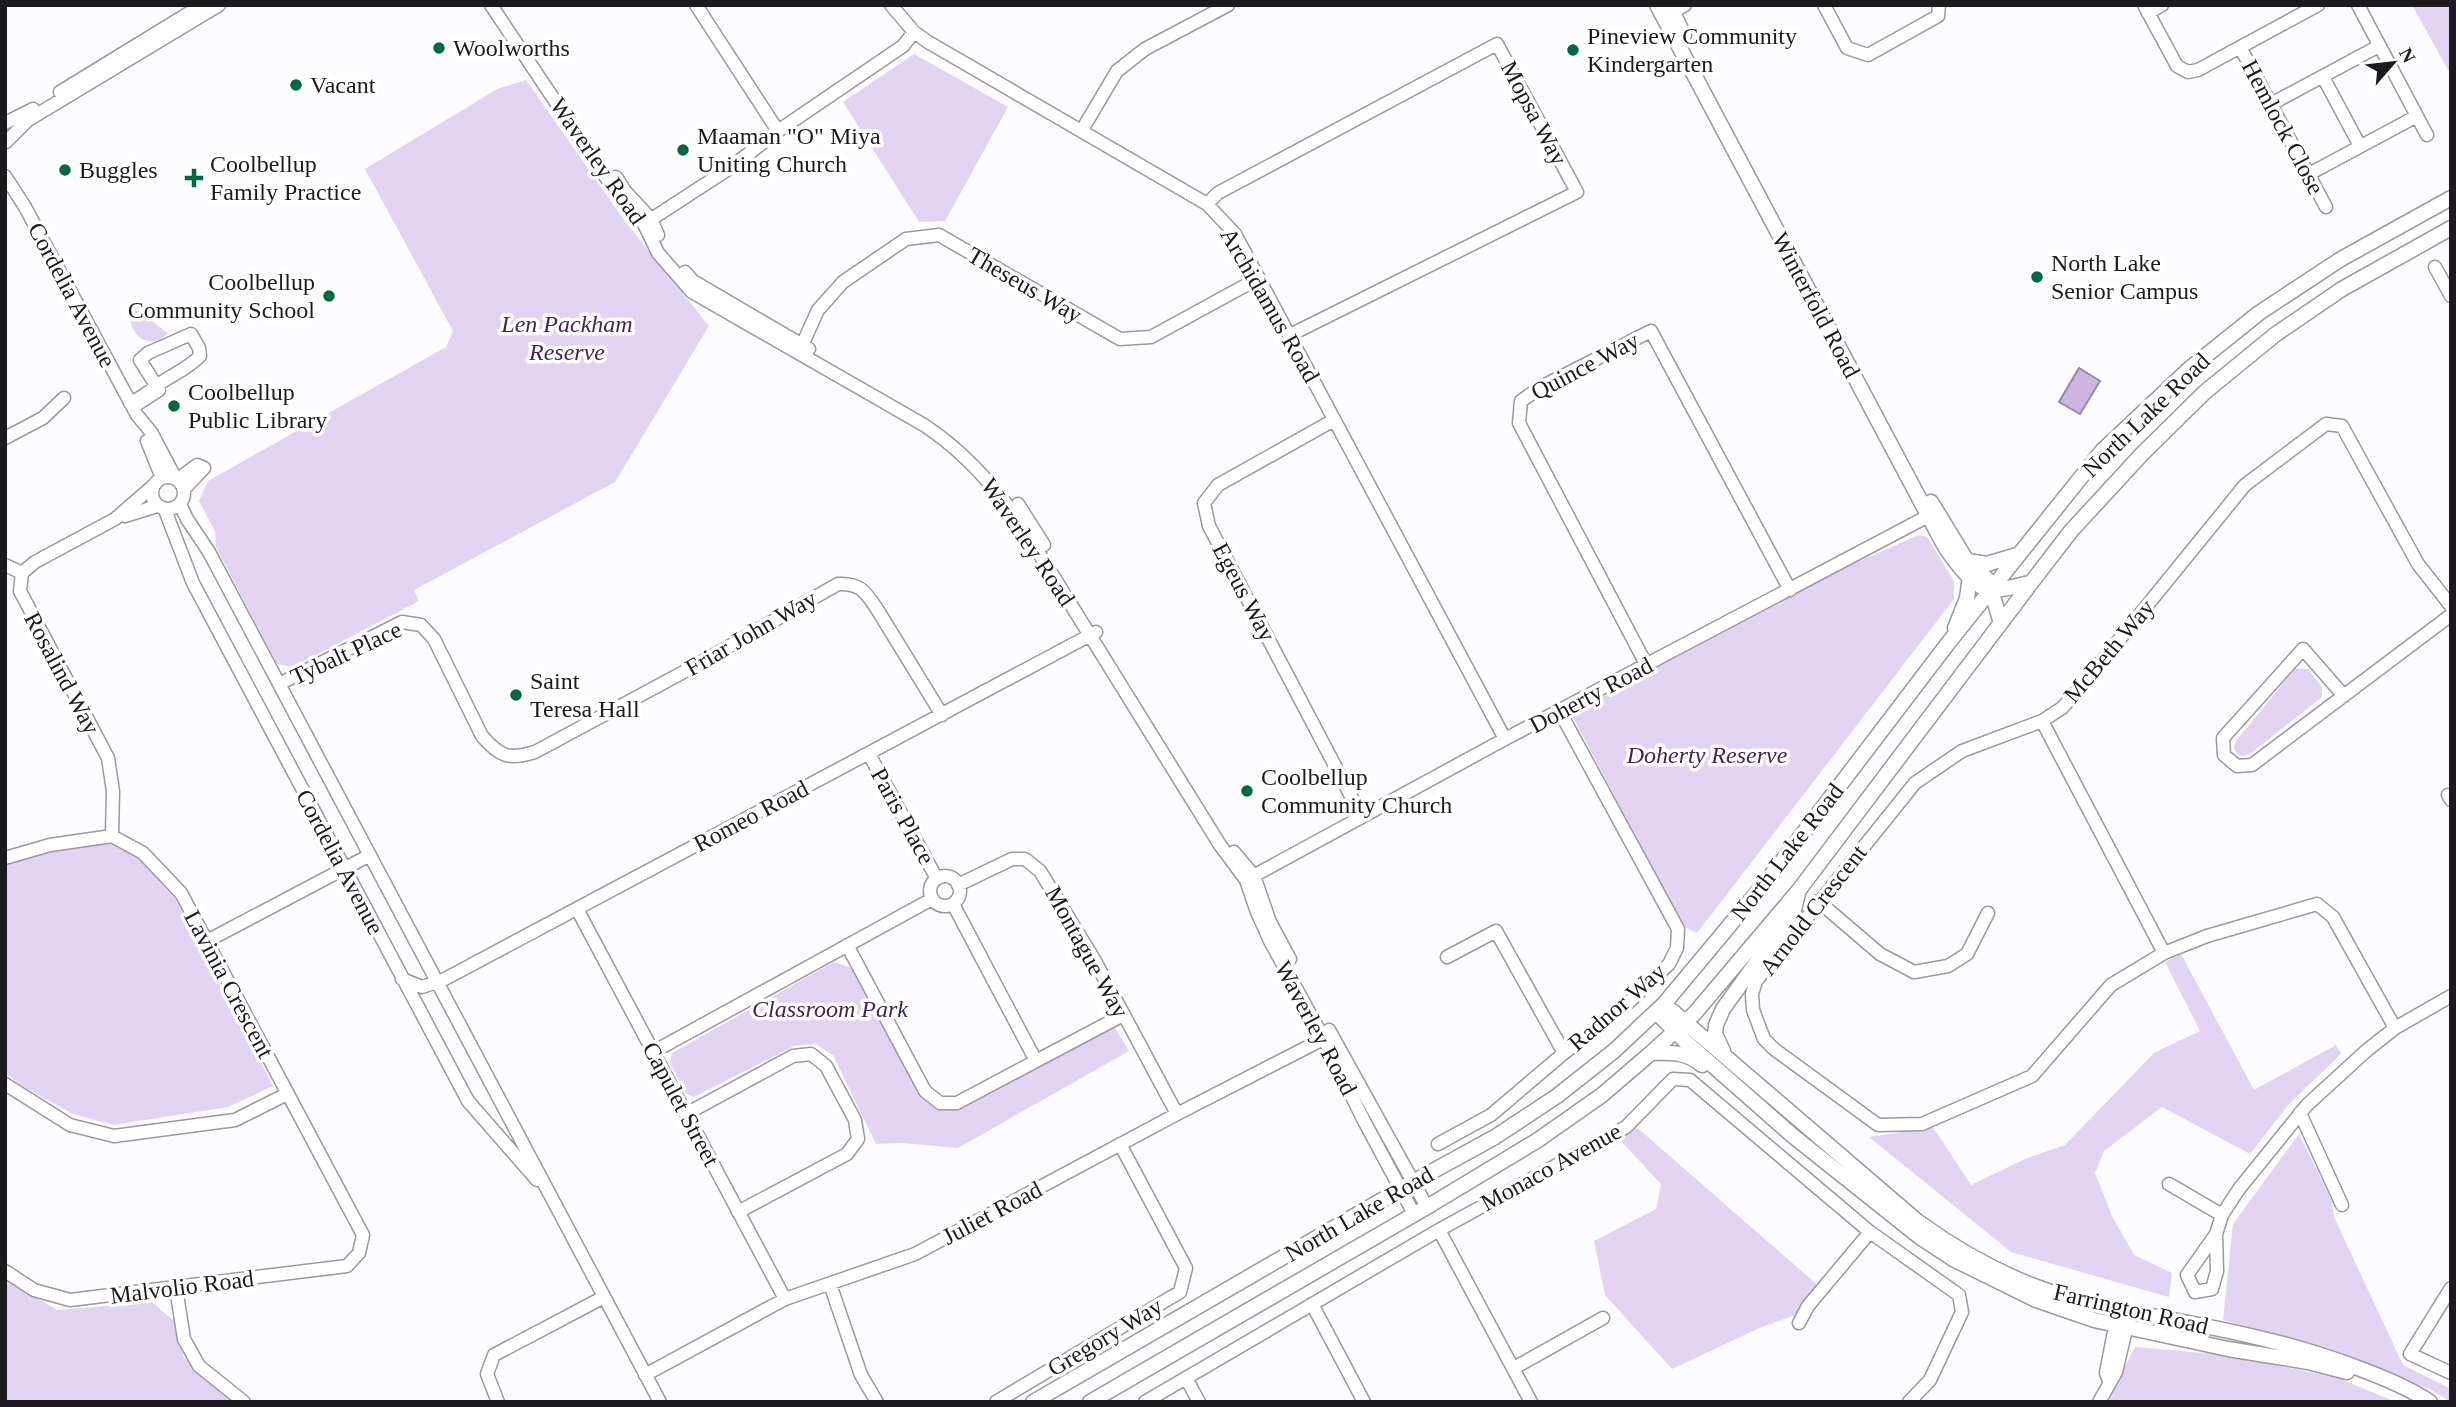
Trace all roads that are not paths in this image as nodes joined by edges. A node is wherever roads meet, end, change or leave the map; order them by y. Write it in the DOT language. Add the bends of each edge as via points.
graph roads {
  1 [pos="491,5"];
  2 [pos="501,5"];
  3 [pos="696,5"];
  4 [pos="891,5"];
  5 [pos="1228,5"];
  6 [pos="1824,5"];
  7 [pos="1939,5"];
  8 [pos="2162,5"];
  9 [pos="2318,5"];
  10 [pos="2358,5"];
  11 [pos="212,6"];
  12 [pos="1670,9"];
  13 [pos="2146,9"];
  14 [pos="914,32"];
  15 [pos="2379,46"];
  16 [pos="2240,47"];
  17 [pos="2322,77"];
  18 [pos="2271,104"];
  19 [pos="2417,116"];
  20 [pos="5,123"];
  21 [pos="1082,130"];
  22 [pos="779,131"];
  23 [pos="2427,135"];
  24 [pos="6,141"];
  25 [pos="2360,146"];
  26 [pos="5,152"];
  27 [pos="2309,174"];
  28 [pos="5,176"];
  29 [pos="2451,198"];
  30 [pos="1207,204"];
  31 [pos="2326,206"];
  32 [pos="648,221"];
  33 [pos="2451,228"];
  34 [pos="2435,267"];
  35 [pos="1259,278"];
  36 [pos="2451,296"];
  37 [pos="1290,335"];
  38 [pos="796,347"];
  39 [pos="156,386"];
  40 [pos="64,398"];
  41 [pos="133,408"];
  42 [pos="1334,420"];
  43 [pos="5,438"];
  44 [pos="204,468"];
  45 [pos="171,482"];
  46 [pos="180,504"];
  47 [pos="161,508"];
  48 [pos="1932,514"];
  49 [pos="114,519"];
  50 [pos="2018,555"];
  51 [pos="1967,561"];
  52 [pos="5,565"];
  53 [pos="22,573"];
  54 [pos="1969,576"];
  55 [pos="2031,583"];
  56 [pos="1790,590"];
  57 [pos="1991,590"];
  58 [pos="2451,606"];
  59 [pos="2451,615"];
  60 [pos="2001,623"];
  61 [pos="1094,633"];
  62 [pos="1950,642"];
  63 [pos="1647,666"];
  64 [pos="279,684"];
  65 [pos="2344,696"];
  66 [pos="1560,712"];
  67 [pos="942,715"];
  68 [pos="2042,721"];
  69 [pos="1505,739"];
  70 [pos="869,754"];
  71 [pos="507,757"];
  72 [pos="1362,817"];
  73 [pos="112,836"];
  74 [pos="370,855"];
  75 [pos="5,859"];
  76 [pos="344,869"];
  77 [pos="1250,878"];
  78 [pos="937,879"];
  79 [pos="958,885"];
  80 [pos="1799,890"];
  81 [pos="932,899"];
  82 [pos="1818,901"];
  83 [pos="953,904"];
  84 [pos="577,909"];
  85 [pos="1988,913"];
  86 [pos="207,941"];
  87 [pos="847,945"];
  88 [pos="2164,953"];
  89 [pos="1447,957"];
  90 [pos="402,979"];
  91 [pos="438,983"];
  92 [pos="2451,996"];
  93 [pos="1660,1008"];
  94 [pos="1123,1015"];
  95 [pos="1680,1027"];
  96 [pos="2395,1028"];
  97 [pos="1328,1037"];
  98 [pos="653,1052"];
  99 [pos="1564,1052"];
  100 [pos="1651,1053"];
  101 [pos="1036,1061"];
  102 [pos="5,1084"];
  103 [pos="287,1094"];
  104 [pos="2300,1113"];
  105 [pos="685,1114"];
  106 [pos="1177,1114"];
  107 [pos="1793,1136"];
  108 [pos="1121,1144"];
  109 [pos="1438,1144"];
  110 [pos="1828,1146"];
  111 [pos="2169,1184"];
  112 [pos="1406,1186"];
  113 [pos="550,1194"];
  114 [pos="2342,1205"];
  115 [pos="1421,1211"];
  116 [pos="738,1212"];
  117 [pos="2222,1215"];
  118 [pos="1439,1230"];
  119 [pos="1870,1233"];
  120 [pos="2216,1234"];
  121 [pos="359,1253"];
  122 [pos="5,1271"];
  123 [pos="830,1284"];
  124 [pos="176,1288"];
  125 [pos="2451,1288"];
  126 [pos="604,1297"];
  127 [pos="785,1299"];
  128 [pos="1312,1304"];
  129 [pos="1603,1318"];
  130 [pos="2123,1319"];
  131 [pos="1800,1323"];
  132 [pos="1514,1368"];
  133 [pos="2451,1373"];
  134 [pos="645,1375"];
  135 [pos="1186,1378"];
  136 [pos="244,1402"];
  137 [pos="498,1402"];
  138 [pos="660,1402"];
  139 [pos="877,1402"];
  140 [pos="996,1402"];
  141 [pos="1033,1402"];
  142 [pos="1090,1402"];
  143 [pos="1145,1402"];
  144 [pos="1199,1402"];
  145 [pos="1364,1402"];
  146 [pos="1531,1402"];
  147 [pos="1909,1402"];
  148 [pos="2099,1402"];
  149 [pos="2424,1402"];
  150 [pos="2430,1402"];
  1 -- 32 [label="street, Waverley Road" via="619,197"];
  2 -- 32 [label="street, Waverley Road"];
  3 -- 22 [label="street"];
  4 -- 14 [label="street, Archidamus Road"];
  5 -- 21 [label="street" via="1144,49 1117,71"];
  6 -- 7 [label="street" via="1847,48 1868,55 1938,16"];
  8 -- 13 [label="street"];
  9 -- 16 [label="street"];
  10 -- 15 [label="street"];
  11 -- 20 [label="street"];
  11 -- 24 [label="street" via="28,120"];
  12 -- 48 [label="main road, Winterfold Road"];
  13 -- 16 [label="street" via="2182,70 2198,70"];
  14 -- 21 [label="street, Archidamus Road"];
  14 -- 22 [label="street" via="903,46"];
  15 -- 17 [label="street"];
  15 -- 19 [label="street"];
  16 -- 18 [label="street, Hemlock Close"];
  17 -- 18 [label="street"];
  17 -- 25 [label="street"];
  18 -- 27 [label="street, Hemlock Close"];
  19 -- 23 [label="street"];
  19 -- 25 [label="street"];
  21 -- 30 [label="street, Archidamus Road"];
  22 -- 32 [label="street"];
  24 -- 26 [label="street"];
  25 -- 27 [label="street"];
  27 -- 31 [label="street, Hemlock Close"];
  28 -- 41 [label="street, Cordelia Avenue"];
  29 -- 50 [label="main road, North Lake Road" via="2259,313 2188,370 2102,451"];
  30 -- 35 [label="street, Archidamus Road" via="1234,234"];
  30 -- 37 [label="street, Mopsa Way" via="1218,193 1497,44 1577,192"];
  32 -- 38 [label="street, Waverley Road" via="663,248 692,281"];
  33 -- 55 [label="main road, North Lake Road" via="2310,310 2205,392 2117,480"];
  34 -- 36 [label="street"];
  35 -- 37 [label="street, Archidamus Road"];
  35 -- 38 [label="street, Theseus Way" via="1151,337 1119,339 939,235 905,239 844,282 803,328"];
  37 -- 42 [label="street, Archidamus Road"];
  38 -- 61 [label="street, Waverley Road" via="918,412 980,459 1029,521"];
  39 -- 39 [label="street" via="200,355 191,334 140,360"];
  39 -- 41 [label="street"];
  40 -- 43 [label="street" via="43,418"];
  41 -- 45 [label="street, Cordelia Avenue" via="151,432"];
  42 -- 69 [label="street, Archidamus Road"];
  42 -- 72 [label="street, Egeus Way" via="1218,485 1204,503 1209,526"];
  44 -- 45 [label="street" via="193,467"];
  45 -- 46 [label="street" via="184,496"];
  45 -- 47 [label="street, Cordelia Avenue" via="152,497"];
  45 -- 49 [label="street"];
  46 -- 47 [label="street"];
  46 -- 64 [label="street, Cordelia Avenue"];
  47 -- 49 [label="street"];
  47 -- 76 [label="street, Cordelia Avenue" via="193,583"];
  48 -- 51 [label="main road, Winterfold Road"];
  48 -- 54 [label="main road, Winterfold Road" via="1955,562"];
  48 -- 56 [label="street, Doherty Road"];
  49 -- 53 [label="street"];
  50 -- 51 [label="main road" via="1987,564"];
  50 -- 57 [label="main road, North Lake Road"];
  51 -- 57 [label="main road, Winterfold Road" via="1988,580"];
  52 -- 53 [label="street"];
  53 -- 73 [label="street, Rosalind Way" via="20,592 108,758"];
  54 -- 57 [label="main road, Winterfold Road"];
  54 -- 62 [label="main road" via="1967,598"];
  55 -- 57 [label="main road"];
  55 -- 60 [label="main road, North Lake Road"];
  56 -- 63 [label="street, Doherty Road"];
  56 -- 63 [label="street, Quince Way" via="1651,331 1541,387 1521,401 1519,423"];
  57 -- 60 [label="main road, Winterfold Road"];
  57 -- 62 [label="main road, North Lake Road"];
  58 -- 68 [label="street, McBeth Way" via="2418,564 2342,426 2326,424 2245,485 2080,688"];
  59 -- 65 [label="street"];
  60 -- 80 [label="main road, North Lake Road"];
  61 -- 67 [label="street, Romeo Road"];
  61 -- 77 [label="street, Waverley Road"];
  62 -- 93 [label="main road, North Lake Road" via="1770,877"];
  63 -- 66 [label="street, Doherty Road"];
  64 -- 71 [label="street, Tybalt Place" via="401,622 421,625 434,639 482,736"];
  64 -- 74 [label="street, Cordelia Avenue"];
  65 -- 65 [label="street" via="2252,765 2237,766 2224,755 2223,738 2303,649"];
  66 -- 69 [label="street, Doherty Road"];
  66 -- 99 [label="street, Radnor Way" via="1678,929 1670,964"];
  67 -- 70 [label="street, Romeo Road"];
  67 -- 71 [label="street, Friar John Way" via="866,593 853,583 838,584 535,752"];
  68 -- 82 [label="street, Arnold Crescent" via="1958,753 1915,783"];
  68 -- 88 [label="street, McBeth Way"];
  69 -- 72 [label="street, Doherty Road"];
  70 -- 78 [label="street, Paris Place"];
  70 -- 84 [label="street, Romeo Road"];
  72 -- 77 [label="street, Doherty Road"];
  73 -- 75 [label="street" via="50,845"];
  73 -- 86 [label="street, Lavinia Crescent" via="143,853 181,893"];
  74 -- 76 [label="street"];
  74 -- 91 [label="street, Cordelia Avenue"];
  76 -- 86 [label="street"];
  76 -- 90 [label="street, Cordelia Avenue"];
  77 -- 97 [label="street, Waverley Road" via="1261,921"];
  78 -- 79 [label="street" via="949,877"];
  78 -- 81 [label="street" via="930,890"];
  79 -- 83 [label="street" via="959,898"];
  79 -- 94 [label="street, Montague Way" via="1012,859 1033,864 1062,904"];
  80 -- 95 [label="main road, North Lake Road"];
  80 -- 110 [label="main road" via="1793,916 1723,1009 1715,1034 1730,1059"];
  81 -- 83 [label="street" via="941,906"];
  81 -- 87 [label="street"];
  82 -- 85 [label="street" via="1880,954 1914,972 1948,966 1967,954"];
  82 -- 88 [label="street, Arnold Crescent" via="1756,981 1752,994 1757,1024 1774,1049 1878,1125 1922,1124 2032,1076 2111,985"];
  83 -- 101 [label="street"];
  84 -- 91 [label="street, Romeo Road"];
  84 -- 98 [label="street, Capulet Street"];
  86 -- 103 [label="street, Lavinia Crescent"];
  87 -- 98 [label="street"];
  87 -- 101 [label="street" via="925,1091 940,1103 957,1103"];
  88 -- 96 [label="street" via="2317,904 2333,917"];
  89 -- 99 [label="street" via="1496,931"];
  90 -- 91 [label="street" via="422,986"];
  90 -- 113 [label="street, Cordelia Avenue" via="468,1101"];
  91 -- 113 [label="street, Cordelia Avenue"];
  92 -- 96 [label="street"];
  93 -- 95 [label="main road, Farrington Road"];
  93 -- 112 [label="main road, North Lake Road" via="1587,1074 1522,1121"];
  94 -- 101 [label="street"];
  94 -- 106 [label="street, Montague Way"];
  95 -- 100 [label="main road, North Lake Road"];
  95 -- 107 [label="main road, Farrington Road"];
  95 -- 110 [label="main road, Farrington Road"];
  96 -- 104 [label="street"];
  97 -- 106 [label="street, Juliet Road"];
  97 -- 112 [label="street, Waverley Road" via="1363,1119"];
  98 -- 105 [label="street, Capulet Street"];
  99 -- 109 [label="street, Radnor Way" via="1491,1115"];
  100 -- 107 [label="main road" via="1693,1057"];
  100 -- 115 [label="main road, North Lake Road" via="1583,1110"];
  102 -- 103 [label="street" via="70,1125 114,1136 235,1119"];
  103 -- 121 [label="street, Lavinia Crescent" via="363,1236"];
  104 -- 114 [label="street"];
  104 -- 117 [label="street"];
  105 -- 116 [label="street, Capulet Street"];
  105 -- 116 [label="street" via="793,1056 811,1054 826,1066 850,1109 858,1139 847,1154"];
  106 -- 108 [label="street, Juliet Road"];
  107 -- 130 [label="main road, Farrington Road" via="1953,1259 2070,1312"];
  108 -- 123 [label="street, Juliet Road" via="915,1254"];
  108 -- 140 [label="street, Gregory Way" via="1186,1268 1180,1292"];
  110 -- 130 [label="main road, Farrington Road" via="1917,1221 1972,1257"];
  111 -- 117 [label="street"];
  112 -- 115 [label="street, Waverley Road"];
  112 -- 141 [label="main road, North Lake Road"];
  113 -- 126 [label="street, Cordelia Avenue"];
  115 -- 142 [label="main road, North Lake Road"];
  116 -- 127 [label="street, Capulet Street"];
  117 -- 120 [label="street"];
  118 -- 119 [label="street, Monaco Avenue" via="1626,1127 1673,1079 1690,1080"];
  118 -- 128 [label="street, Monaco Avenue"];
  118 -- 132 [label="street"];
  119 -- 131 [label="street" via="1808,1306"];
  119 -- 147 [label="street, Monaco Avenue" via="1959,1295 1962,1312 1930,1380"];
  121 -- 124 [label="street, Malvolio Road" via="347,1266"];
  122 -- 124 [label="street, Malvolio Road" via="34,1290 70,1300"];
  123 -- 127 [label="street, Juliet Road"];
  123 -- 139 [label="street" via="861,1375"];
  124 -- 136 [label="street" via="184,1339 199,1366"];
  125 -- 133 [label="street" via="2410,1354"];
  126 -- 134 [label="street, Cordelia Avenue"];
  126 -- 137 [label="street" via="494,1355 487,1374"];
  127 -- 134 [label="street, Juliet Road"];
  128 -- 135 [label="street, Monaco Avenue"];
  128 -- 145 [label="street"];
  129 -- 132 [label="street"];
  130 -- 148 [label="street" via="2116,1371"];
  130 -- 149 [label="main road, Farrington Road" via="2228,1349 2347,1372"];
  130 -- 150 [label="main road, Farrington Road" via="2259,1337 2313,1351 2408,1388"];
  132 -- 146 [label="street"];
  134 -- 138 [label="street, Cordelia Avenue"];
  135 -- 143 [label="street, Monaco Avenue"];
  135 -- 144 [label="street"];
}
